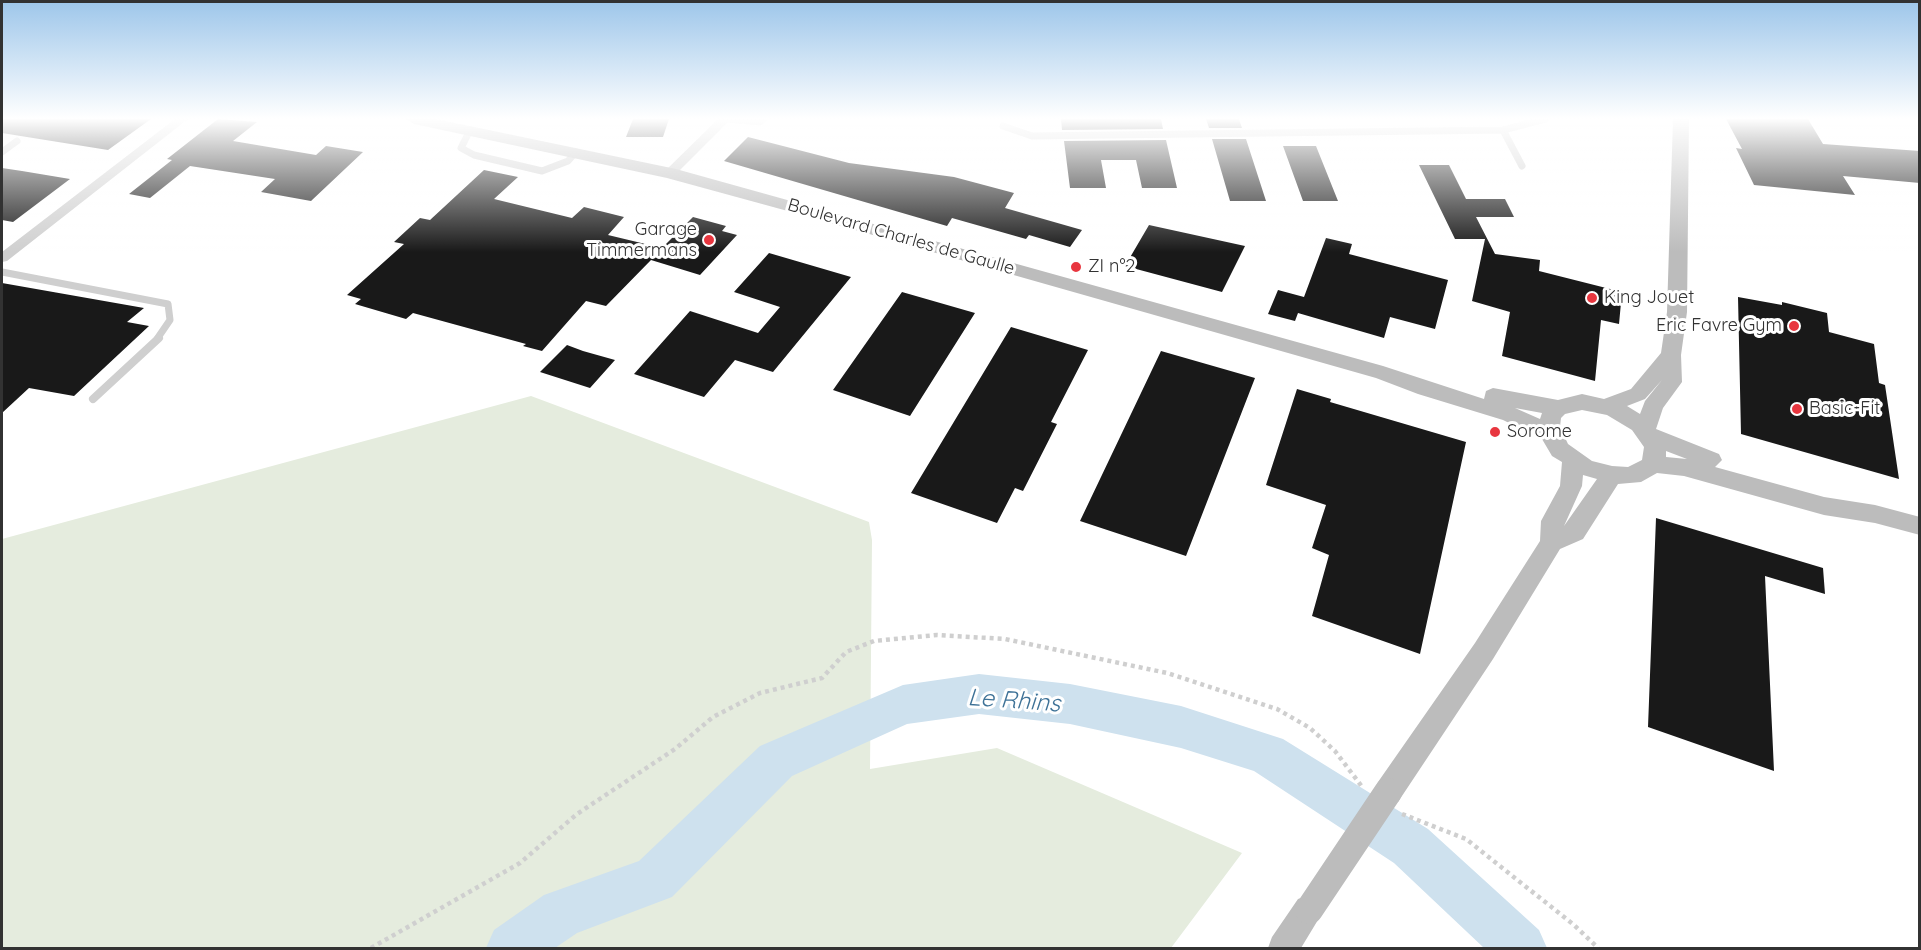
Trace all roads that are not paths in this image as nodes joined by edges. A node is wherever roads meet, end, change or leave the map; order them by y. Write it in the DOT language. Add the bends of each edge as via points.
graph roads {
  1 [pos="125,163"];
  2 [pos="509,163"];
  3 [pos="562,163"];
  4 [pos="627,163"];
  5 [pos="680,163"];
  6 [pos="1521,163"];
  7 [pos="1681,163"];
  8 [pos="1522,166"];
  9 [pos="670,173"];
  10 [pos="2,258"];
  11 [pos="2,272"];
  12 [pos="1671,355"];
  13 [pos="1383,373"];
  14 [pos="93,399"];
  15 [pos="1607,406"];
  16 [pos="1558,408"];
  17 [pos="1648,433"];
  18 [pos="1551,434"];
  19 [pos="1573,461"];
  20 [pos="1651,464"];
  21 [pos="1612,476"];
  22 [pos="1875,514"];
  23 [pos="1920,526"];
  24 [pos="1552,542"];
  25 [pos="1283,948"];
  1 -- 10 [label="street"];
  2 -- 3 [label="lane" via="542,171"];
  4 -- 9 [label="street, Boulevard Charles de Gaulle"];
  5 -- 9 [label="street"];
  6 -- 8 [label="lane"];
  7 -- 12 [label="street" via="1677,312"];
  9 -- 13 [label="street, Boulevard Charles de Gaulle"];
  11 -- 14 [label="lane" via="168,304 170,320 163,334"];
  12 -- 15 [label="street" via="1638,394"];
  12 -- 17 [label="street" via="1672,382 1653,406"];
  13 -- 16 [label="street, Boulevard Charles de Gaulle" via="1427,378 1512,401"];
  13 -- 18 [label="street, Boulevard Charles de Gaulle" via="1425,390 1510,414"];
  15 -- 16 [label="street" via="1582,402"];
  15 -- 17 [label="street" via="1628,415"];
  16 -- 18 [label="street" via="1551,416"];
  17 -- 20 [label="street" via="1655,446"];
  17 -- 22 [label="street" via="1692,454 1823,492"];
  18 -- 19 [label="street" via="1560,450"];
  19 -- 21 [label="street"];
  19 -- 24 [label="street" via="1571,486 1553,521"];
  20 -- 21 [label="street" via="1641,473"];
  20 -- 22 [label="street" via="1684,466 1824,506"];
  21 -- 24 [label="street" via="1575,532"];
  22 -- 23 [label="street"];
  24 -- 25 [label="street, bridge" via="1484,651"];
}
